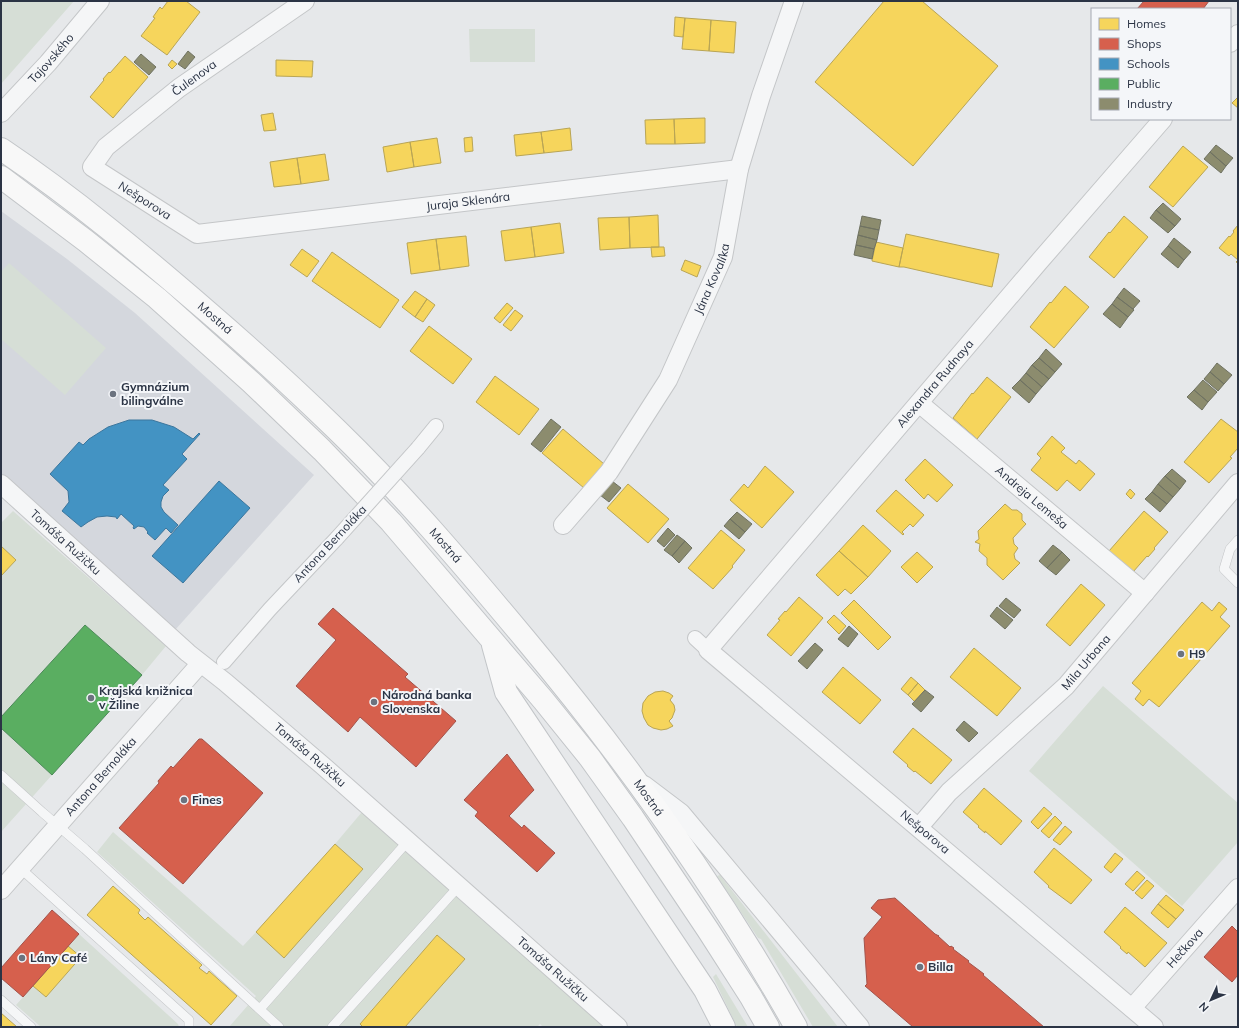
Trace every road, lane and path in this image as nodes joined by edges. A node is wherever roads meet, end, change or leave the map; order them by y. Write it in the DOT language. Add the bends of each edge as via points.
graph roads {
  1 [pos="100,1"];
  2 [pos="305,1"];
  3 [pos="794,1"];
  4 [pos="1238,34"];
  5 [pos="1231,42"];
  6 [pos="1,113"];
  7 [pos="1162,120"];
  8 [pos="1,149"];
  9 [pos="92,167"];
  10 [pos="739,169"];
  11 [pos="4,179"];
  12 [pos="197,234"];
  13 [pos="919,403"];
  14 [pos="436,426"];
  15 [pos="1238,483"];
  16 [pos="1,484"];
  17 [pos="563,525"];
  18 [pos="1238,540"];
  19 [pos="1238,582"];
  20 [pos="1145,593"];
  21 [pos="695,638"];
  22 [pos="492,639"];
  23 [pos="708,650"];
  24 [pos="224,662"];
  25 [pos="200,664"];
  26 [pos="1,775"];
  27 [pos="633,776"];
  28 [pos="59,825"];
  29 [pos="919,827"];
  30 [pos="408,841"];
  31 [pos="20,868"];
  32 [pos="459,886"];
  33 [pos="1238,888"];
  34 [pos="1,890"];
  35 [pos="1,1000"];
  36 [pos="1132,1008"];
  37 [pos="260,1009"];
  38 [pos="611,1025"];
  39 [pos="31,1027"];
  40 [pos="189,1027"];
  41 [pos="279,1027"];
  42 [pos="332,1027"];
  43 [pos="724,1027"];
  44 [pos="768,1027"];
  45 [pos="796,1027"];
  46 [pos="860,1027"];
  47 [pos="1154,1027"];
  1 -- 6 [label="street, Tajovského" via="48,63"];
  2 -- 9 [label="street, Čulenova" via="179,88 106,147"];
  3 -- 10 [label="street, Jána Kovalíka"];
  4 -- 5 [label="street"];
  7 -- 13 [label="street, Alexandra Rudnaya"];
  8 -- 27 [label="main road, Mostná" via="100,222 172,281 269,365 338,431 468,570 564,686"];
  9 -- 12 [label="street, Nešporova"];
  10 -- 12 [label="street, Juraja Sklenára"];
  10 -- 17 [label="street, Jána Kovalíka" via="723,257 668,380 609,472"];
  11 -- 22 [label="main road, Mostná" via="157,298 251,382 322,450 391,522"];
  13 -- 20 [label="street, Andreja Lemeša"];
  13 -- 23 [label="street, Alexandra Rudnaya"];
  14 -- 24 [label="street, Antona Bernoláka, bridge"];
  15 -- 20 [label="street, Mila Urbana"];
  16 -- 25 [label="street, Tomáša Ružičku"];
  18 -- 19 [label="lane" via="1230,549 1224,569"];
  20 -- 29 [label="street, Mila Urbana" via="1066,686 949,792"];
  21 -- 23 [label="street, Nešporova"];
  22 -- 43 [label="main road" via="506,692 705,990"];
  22 -- 44 [label="main road, Mostná" via="590,758 633,818 708,930"];
  23 -- 29 [label="street, Nešporova"];
  25 -- 28 [label="street, Antona Bernoláka"];
  25 -- 30 [label="street, Tomáša Ružičku" via="225,682"];
  26 -- 28 [label="lane"];
  27 -- 45 [label="main road, Mostná" via="729,916"];
  27 -- 46 [label="street" via="681,813"];
  28 -- 31 [label="street, Antona Bernoláka"];
  28 -- 37 [label="lane"];
  29 -- 36 [label="street, Nešporova"];
  30 -- 32 [label="street, Tomáša Ružičku"];
  30 -- 37 [label="lane"];
  31 -- 34 [label="street, Antona Bernoláka"];
  31 -- 40 [label="lane" via="189,1020"];
  32 -- 38 [label="street, Tomáša Ružičku"];
  32 -- 42 [label="lane"];
  33 -- 36 [label="street, Hečkova"];
  35 -- 39 [label="lane"];
  36 -- 47 [label="street, Nešporova"];
  37 -- 41 [label="lane"];
}
